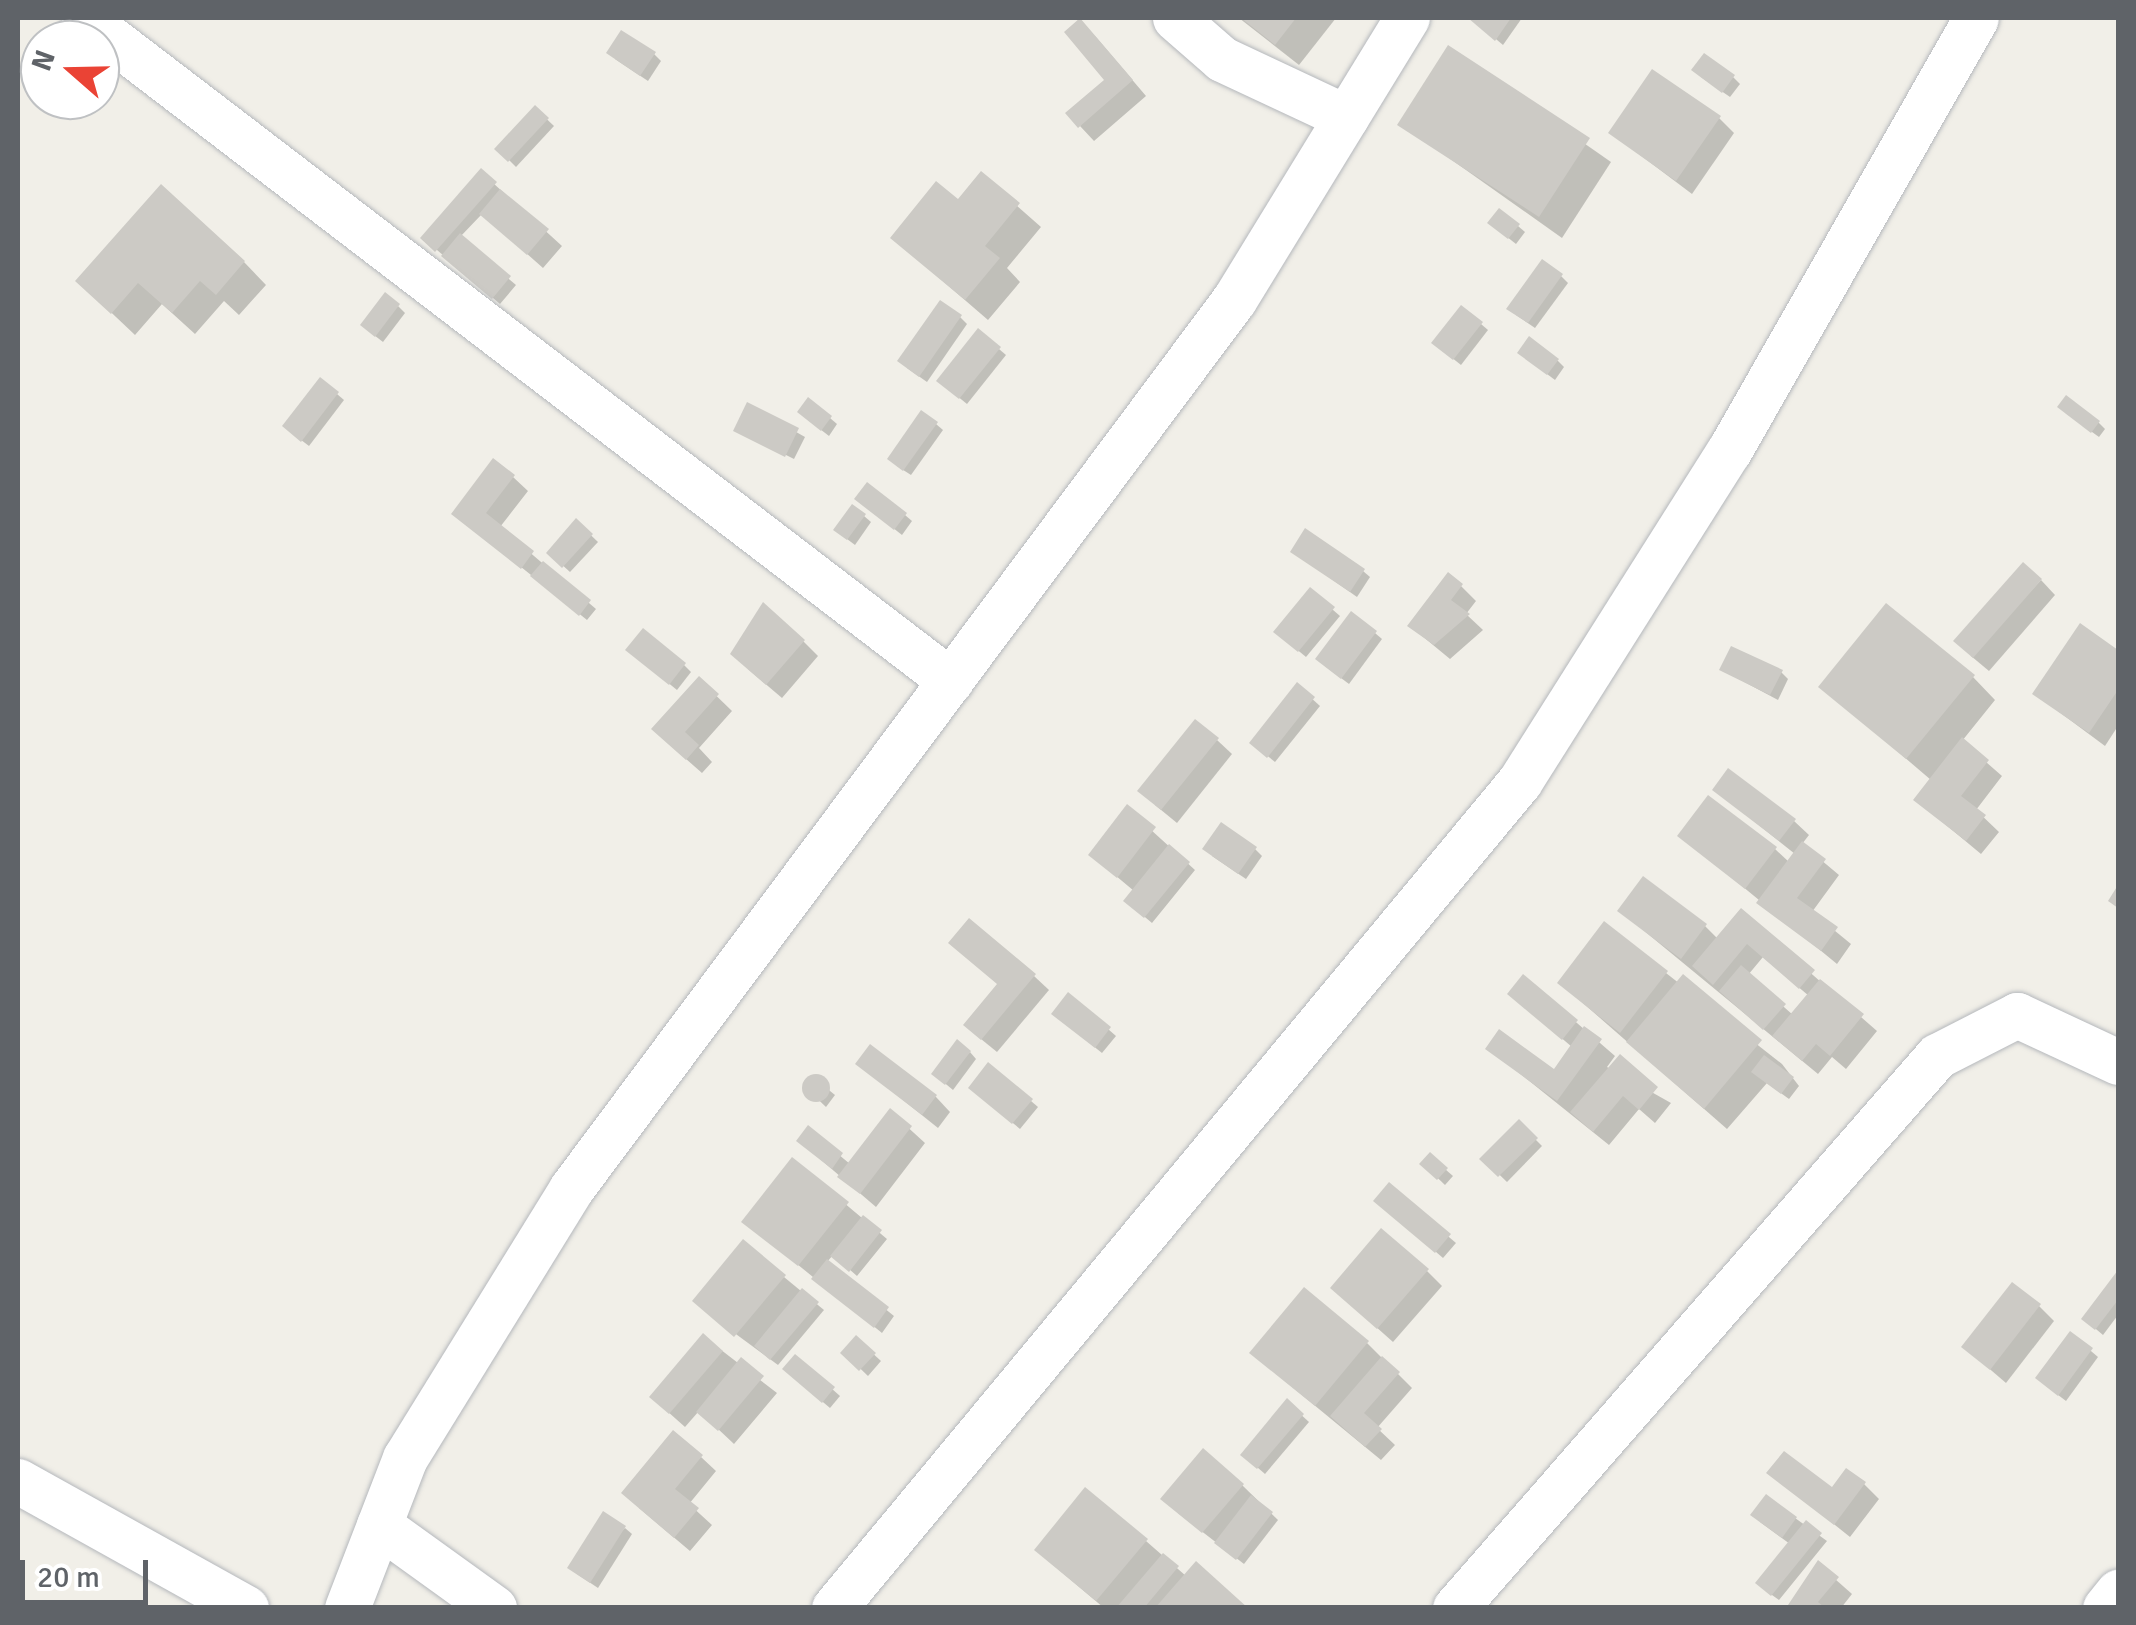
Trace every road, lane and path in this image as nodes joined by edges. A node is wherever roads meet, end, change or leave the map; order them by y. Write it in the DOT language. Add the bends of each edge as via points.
graph roads {
  1 [pos="84,18"];
  2 [pos="1174,18"];
  3 [pos="1407,18"];
  4 [pos="1976,18"];
  5 [pos="1346,117"];
  6 [pos="951,681"];
  7 [pos="2118,1062"];
  8 [pos="18,1480"];
  9 [pos="379,1524"];
  10 [pos="2118,1592"];
  11 [pos="246,1608"];
  12 [pos="347,1608"];
  13 [pos="494,1608"];
  14 [pos="834,1608"];
  15 [pos="1455,1608"];
  16 [pos="2105,1608"];
  1 -- 6 [label="street"];
  2 -- 5 [label="street" via="1222,59"];
  3 -- 5 [label="street"];
  4 -- 14 [label="street" via="1729,451 1520,782"];
  5 -- 6 [label="street" via="1234,300"];
  6 -- 9 [label="street" via="572,1190 405,1458"];
  7 -- 15 [label="street" via="2017,1016 1937,1056"];
  8 -- 11 [label="street"];
  9 -- 12 [label="street"];
  9 -- 13 [label="street"];
  10 -- 16 [label="street"];
}
